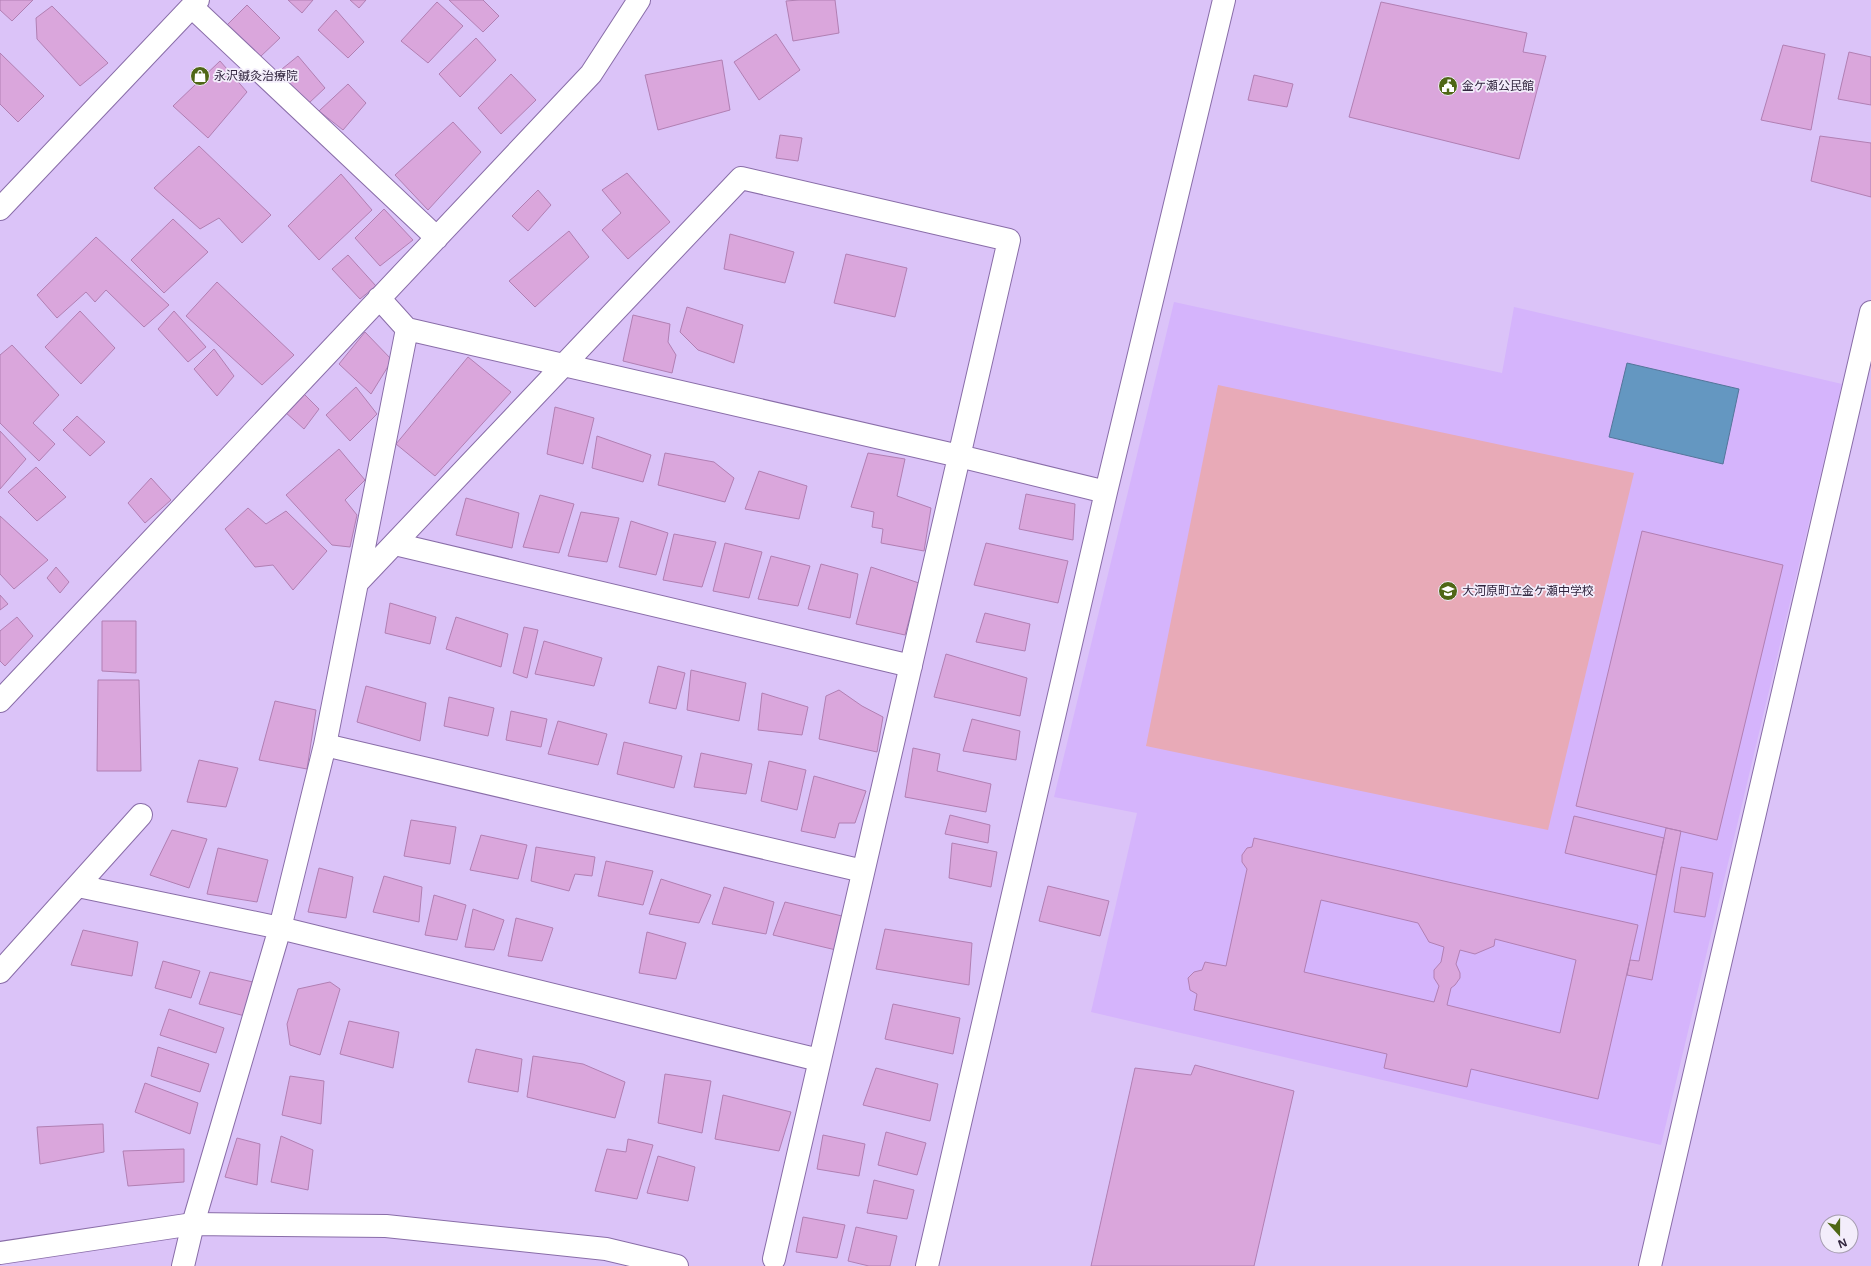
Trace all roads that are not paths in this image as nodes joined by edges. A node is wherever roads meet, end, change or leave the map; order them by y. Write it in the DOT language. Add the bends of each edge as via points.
graph roads {
  1 [pos="639,0"];
  2 [pos="1224,0"];
  3 [pos="195,4"];
  4 [pos="0,209"];
  5 [pos="437,238"];
  6 [pos="379,298"];
  7 [pos="1871,312"];
  8 [pos="407,329"];
  9 [pos="563,364"];
  10 [pos="959,456"];
  11 [pos="1106,492"];
  12 [pos="395,544"];
  13 [pos="357,583"];
  14 [pos="910,666"];
  15 [pos="0,701"];
  16 [pos="325,745"];
  17 [pos="142,815"];
  18 [pos="863,871"];
  19 [pos="78,886"];
  20 [pos="280,928"];
  21 [pos="0,972"];
  22 [pos="819,1060"];
  23 [pos="193,1224"];
  24 [pos="0,1252"];
  25 [pos="774,1259"];
  26 [pos="183,1266"];
  27 [pos="677,1266"];
  28 [pos="927,1266"];
  29 [pos="1650,1266"];
  1 -- 5 [label="street" via="591,74"];
  2 -- 11 [label="street"];
  3 -- 4 [label="street"];
  3 -- 5 [label="street"];
  5 -- 6 [label="street"];
  6 -- 8 [label="street"];
  6 -- 15 [label="street"];
  7 -- 29 [label="street"];
  8 -- 9 [label="street"];
  8 -- 13 [label="street"];
  9 -- 10 [label="street"];
  9 -- 10 [label="street" via="741,178 764,183 1009,240"];
  9 -- 12 [label="street"];
  10 -- 11 [label="street"];
  10 -- 14 [label="street"];
  11 -- 28 [label="street"];
  12 -- 13 [label="street"];
  12 -- 14 [label="street"];
  13 -- 16 [label="street"];
  14 -- 18 [label="street"];
  16 -- 18 [label="street"];
  16 -- 20 [label="street"];
  17 -- 19 [label="street"];
  18 -- 22 [label="street"];
  19 -- 20 [label="street"];
  19 -- 21 [label="street"];
  20 -- 22 [label="street"];
  20 -- 23 [label="street"];
  22 -- 25 [label="street"];
  23 -- 24 [label="street"];
  23 -- 26 [label="street"];
  23 -- 27 [label="street" via="386,1226 606,1249"];
}
